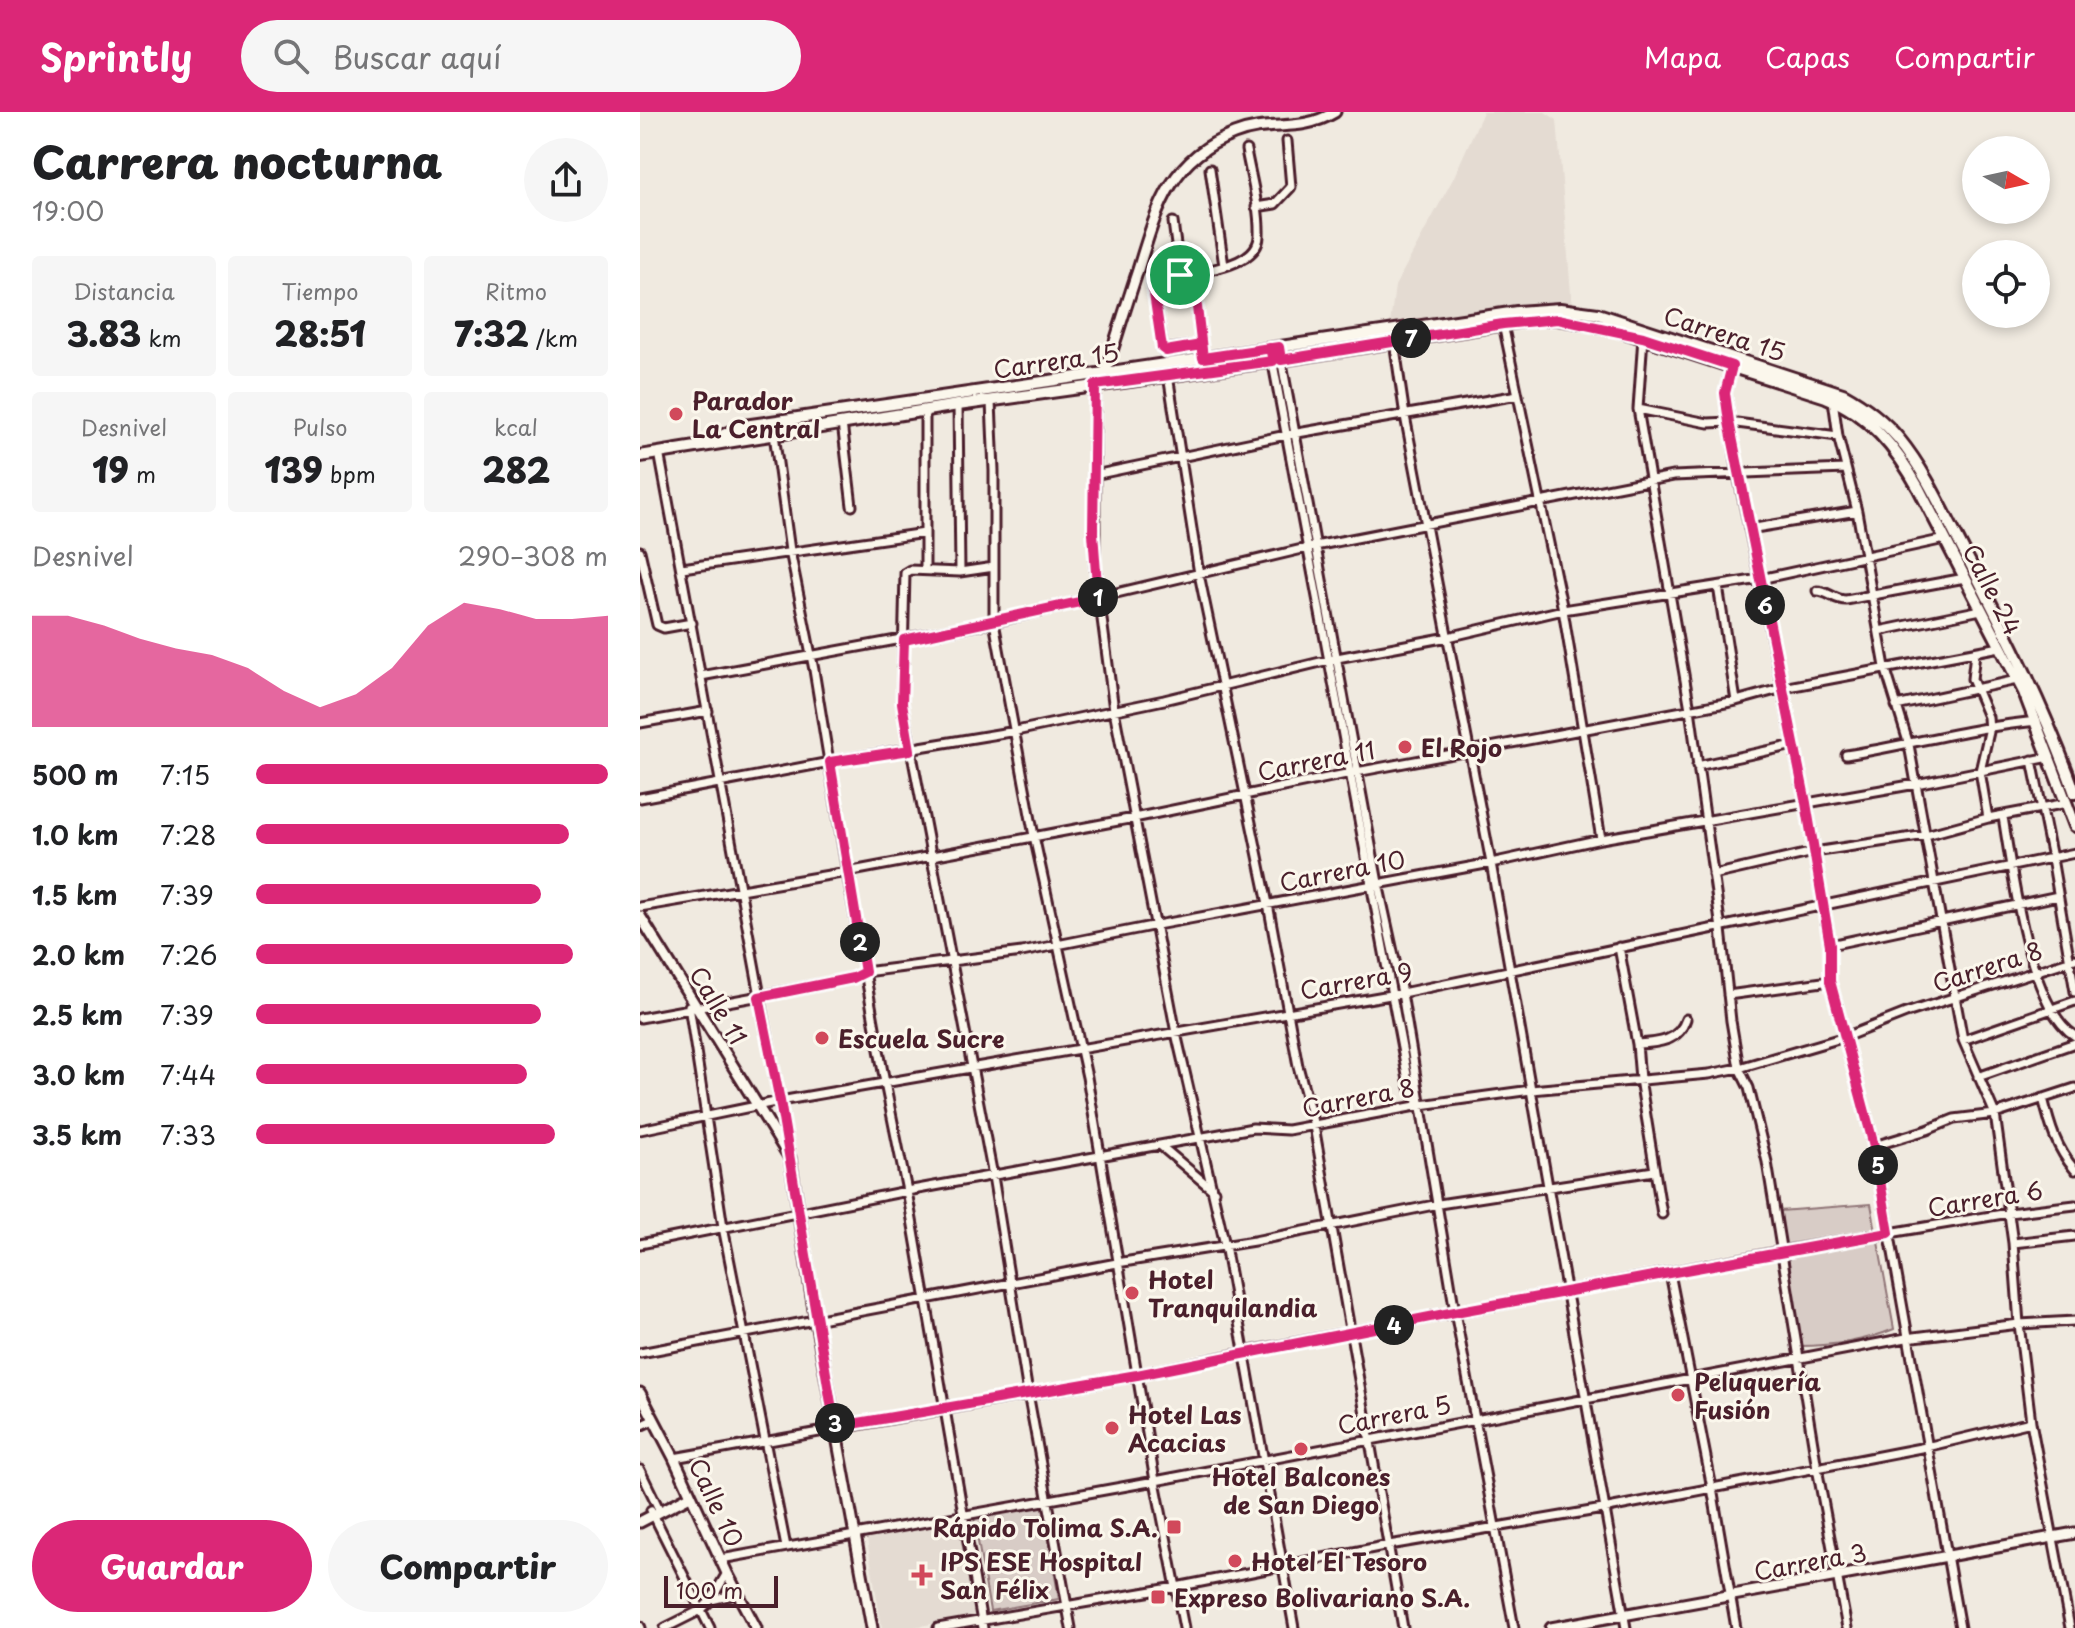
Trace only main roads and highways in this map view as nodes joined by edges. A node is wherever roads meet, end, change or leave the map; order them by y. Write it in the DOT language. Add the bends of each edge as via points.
graph roads {
  1 [pos="1335,112"];
  2 [pos="1105,373"];
  3 [pos="1838,397"];
  4 [pos="695,445"];
  5 [pos="640,456"];
  6 [pos="2075,793"];
  7 [pos="2075,826"];
  8 [pos="640,916"];
  9 [pos="640,1393"];
  10 [pos="689,1494"];
  11 [pos="656,1510"];
  12 [pos="640,1516"];
  13 [pos="640,1522"];
  14 [pos="2075,1533"];
  15 [pos="756,1628"];
  16 [pos="872,1628"];
  17 [pos="1551,1628"];
  1 -- 2 [label="main road" via="1306,125 1262,126 1236,133 1183,167 1158,206"];
  2 -- 3 [label="main road, Carrera 15" via="1538,309 1578,310"];
  2 -- 4 [label="main road, Carrera 15" via="744,426"];
  3 -- 4 [label="main road, Carrera 15" via="1643,337 1558,319"];
  3 -- 6 [label="main road, Calle 24" via="1872,414 1896,436 1921,472 2041,703"];
  3 -- 7 [label="main road, Calle 24" via="1900,456 2037,721"];
  4 -- 5 [label="main road, Carrera 15"];
  8 -- 16 [label="main road, Calle 11" via="790,1158"];
  9 -- 10 [label="main road, Calle 10"];
  10 -- 11 [label="main road"];
  10 -- 15 [label="main road, Calle 10"];
  11 -- 12 [label="main road"];
  11 -- 13 [label="main road"];
  14 -- 17 [label="main road, Carrera 3"];
}
